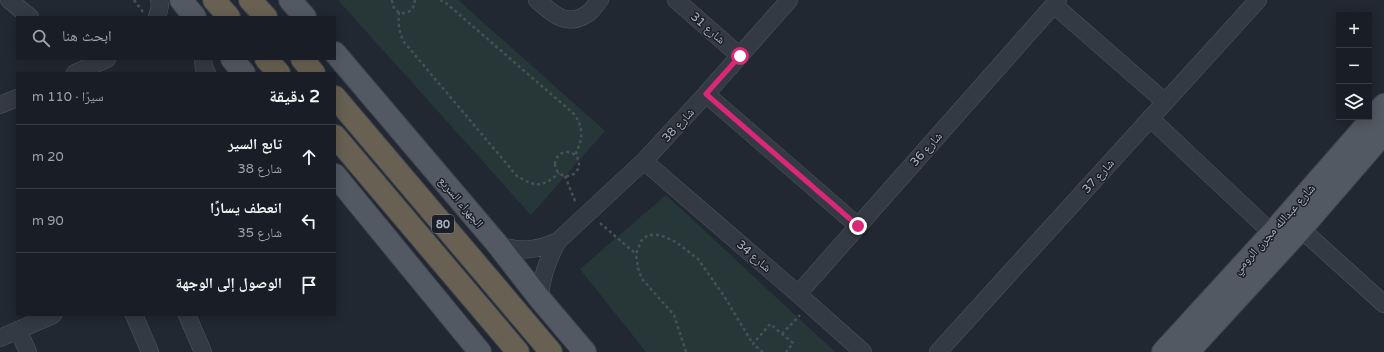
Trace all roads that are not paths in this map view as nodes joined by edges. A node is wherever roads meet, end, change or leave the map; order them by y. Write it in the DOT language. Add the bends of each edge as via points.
graph roads {
  1 [pos="9,0"];
  2 [pos="159,0"];
  3 [pos="181,0"];
  4 [pos="214,0"];
  5 [pos="250,0"];
  6 [pos="290,0"];
  7 [pos="537,0"];
  8 [pos="600,0"];
  9 [pos="676,0"];
  10 [pos="789,0"];
  11 [pos="1258,0"];
  12 [pos="1056,2"];
  13 [pos="29,16"];
  14 [pos="157,16"];
  15 [pos="194,16"];
  16 [pos="228,16"];
  17 [pos="265,16"];
  18 [pos="304,16"];
  19 [pos="336,54"];
  20 [pos="740,56"];
  21 [pos="102,60"];
  22 [pos="203,60"];
  23 [pos="233,60"];
  24 [pos="267,60"];
  25 [pos="303,60"];
  26 [pos="86,63"];
  27 [pos="75,72"];
  28 [pos="206,72"];
  29 [pos="243,72"];
  30 [pos="278,72"];
  31 [pos="313,72"];
  32 [pos="706,94"];
  33 [pos="16,98"];
  34 [pos="336,98"];
  35 [pos="1165,102"];
  36 [pos="0,105"];
  37 [pos="1384,105"];
  38 [pos="1150,118"];
  39 [pos="1384,133"];
  40 [pos="336,137"];
  41 [pos="644,161"];
  42 [pos="339,185"];
  43 [pos="858,226"];
  44 [pos="1301,229"];
  45 [pos="1272,233"];
  46 [pos="558,241"];
  47 [pos="498,245"];
  48 [pos="540,299"];
  49 [pos="804,299"];
  50 [pos="1384,304"];
  51 [pos="52,316"];
  52 [pos="134,316"];
  53 [pos="188,316"];
  54 [pos="18,330"];
  55 [pos="0,338"];
  56 [pos="201,351"];
  57 [pos="28,352"];
  58 [pos="150,352"];
  59 [pos="480,352"];
  60 [pos="518,352"];
  61 [pos="551,352"];
  62 [pos="585,352"];
  63 [pos="863,352"];
  64 [pos="938,352"];
  65 [pos="1163,352"];
  66 [pos="1188,352"];
  1 -- 13 [label="street"];
  2 -- 14 [label="street"];
  3 -- 15 [label="main road"];
  4 -- 16 [label="highway"];
  5 -- 17 [label="highway"];
  6 -- 18 [label="main road"];
  7 -- 8 [label="street" via="553,14 570,20 587,14"];
  9 -- 20 [label="street, شارع 31"];
  10 -- 20 [label="street, شارع 38"];
  11 -- 35 [label="street, شارع 37"];
  12 -- 35 [label="street, شارع 36"];
  12 -- 43 [label="street, شارع 36"];
  19 -- 47 [label="main road, الجهراء السريع"];
  20 -- 32 [label="street, شارع 38"];
  21 -- 26 [label="street"];
  22 -- 28 [label="street"];
  23 -- 29 [label="main road"];
  24 -- 30 [label="highway"];
  25 -- 31 [label="highway"];
  26 -- 27 [label="street"];
  32 -- 41 [label="street, شارع 38"];
  32 -- 43 [label="street"];
  33 -- 36 [label="street"];
  34 -- 61 [label="highway, 80"];
  35 -- 38 [label="street, شارع 37"];
  37 -- 45 [label="main road, شارع عبدالله مجرن الرومي"];
  38 -- 45 [label="street"];
  38 -- 64 [label="street, شارع 37"];
  39 -- 44 [label="main road, شارع عبدالله مجرن الرومي"];
  40 -- 60 [label="highway, 80"];
  41 -- 46 [label="street, شارع 38"];
  41 -- 49 [label="street, شارع 34"];
  42 -- 59 [label="main road"];
  43 -- 49 [label="street, شارع 36"];
  44 -- 50 [label="street"];
  44 -- 66 [label="main road, شارع عبدالله مجرن الرومي"];
  45 -- 65 [label="main road, شارع عبدالله مجرن الرومي"];
  46 -- 47 [label="street, شارع 38" via="529,250"];
  46 -- 48 [label="street, شارع 38" via="544,268"];
  47 -- 48 [label="main road, الجهراء السريع"];
  48 -- 62 [label="main road, الجهراء السريع"];
  49 -- 63 [label="street, شارع 34"];
  51 -- 54 [label="street"];
  52 -- 58 [label="street"];
  53 -- 56 [label="street"];
  54 -- 55 [label="street"];
  54 -- 57 [label="street"];
}
